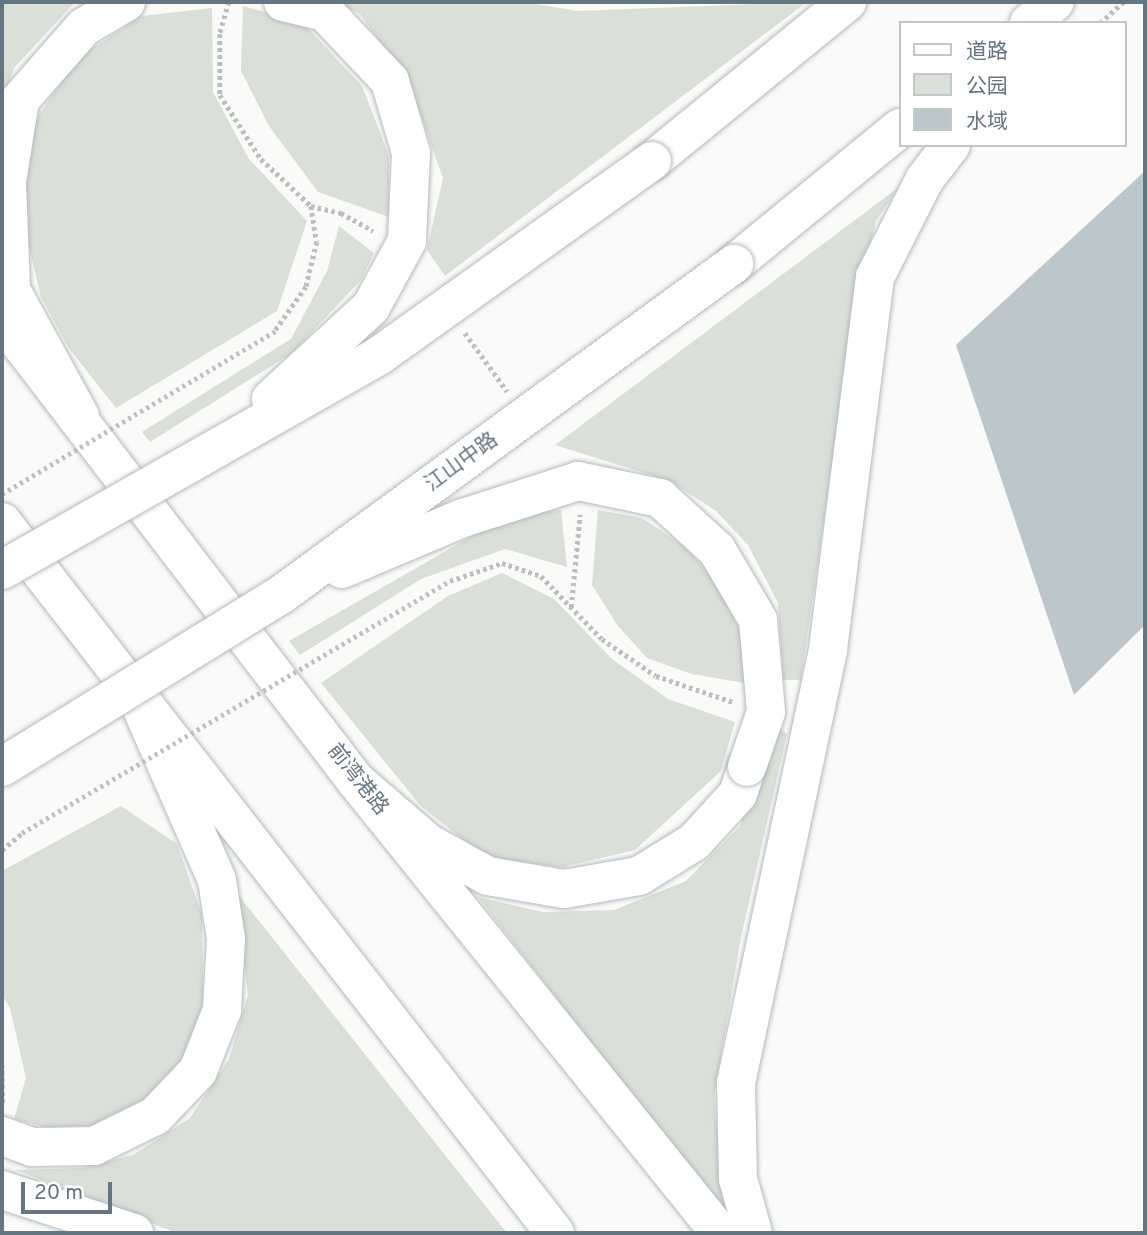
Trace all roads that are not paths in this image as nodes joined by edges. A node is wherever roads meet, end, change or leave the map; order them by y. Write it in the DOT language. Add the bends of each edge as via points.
graph roads {
  1 [pos="126,2"];
  2 [pos="283,2"];
  3 [pos="847,2"];
  4 [pos="1056,2"];
  5 [pos="1032,21"];
  6 [pos="1043,21"];
  7 [pos="898,130"];
  8 [pos="949,147"];
  9 [pos="2,320"];
  10 [pos="80,416"];
  11 [pos="221,445"];
  12 [pos="2,522"];
  13 [pos="2,570"];
  14 [pos="282,594"];
  15 [pos="137,698"];
  16 [pos="88,714"];
  17 [pos="2,767"];
  18 [pos="356,781"];
  19 [pos="2,785"];
  20 [pos="18,1142"];
  21 [pos="2,1190"];
  22 [pos="134,1233"];
  23 [pos="555,1233"];
  24 [pos="720,1233"];
  25 [pos="753,1233"];
  1 -- 10 [label="main road" via="84,27 20,100 7,182 11,290"];
  2 -- 11 [label="main road, bridge" via="325,12 390,80 411,153 407,241 372,307"];
  3 -- 11 [label="main road, bridge" via="652,161 380,355"];
  4 -- 5 [label="main road"];
  4 -- 6 [label="main road"];
  7 -- 14 [label="main road, 江山中路, bridge" via="734,264"];
  8 -- 25 [label="main road" via="925,179 875,277 828,649 736,1083 738,1179"];
  9 -- 10 [label="main road, 前湾港路"];
  10 -- 18 [label="main road, 前湾港路"];
  11 -- 13 [label="main road, bridge"];
  12 -- 15 [label="main road"];
  14 -- 16 [label="main road, 江山中路, bridge"];
  14 -- 18 [label="main road, bridge" via="463,518 578,481 660,498 718,550 758,620 766,712 738,794 694,842 639,876 564,889 488,876 428,843"];
  15 -- 20 [label="main road" via="217,880 226,939 222,1010 198,1071 155,1116 94,1146"];
  15 -- 23 [label="main road"];
  16 -- 17 [label="main road, 江山中路, bridge"];
  16 -- 19 [label="main road, bridge"];
  18 -- 24 [label="main road, 前湾港路"];
  21 -- 22 [label="main road"];
}
